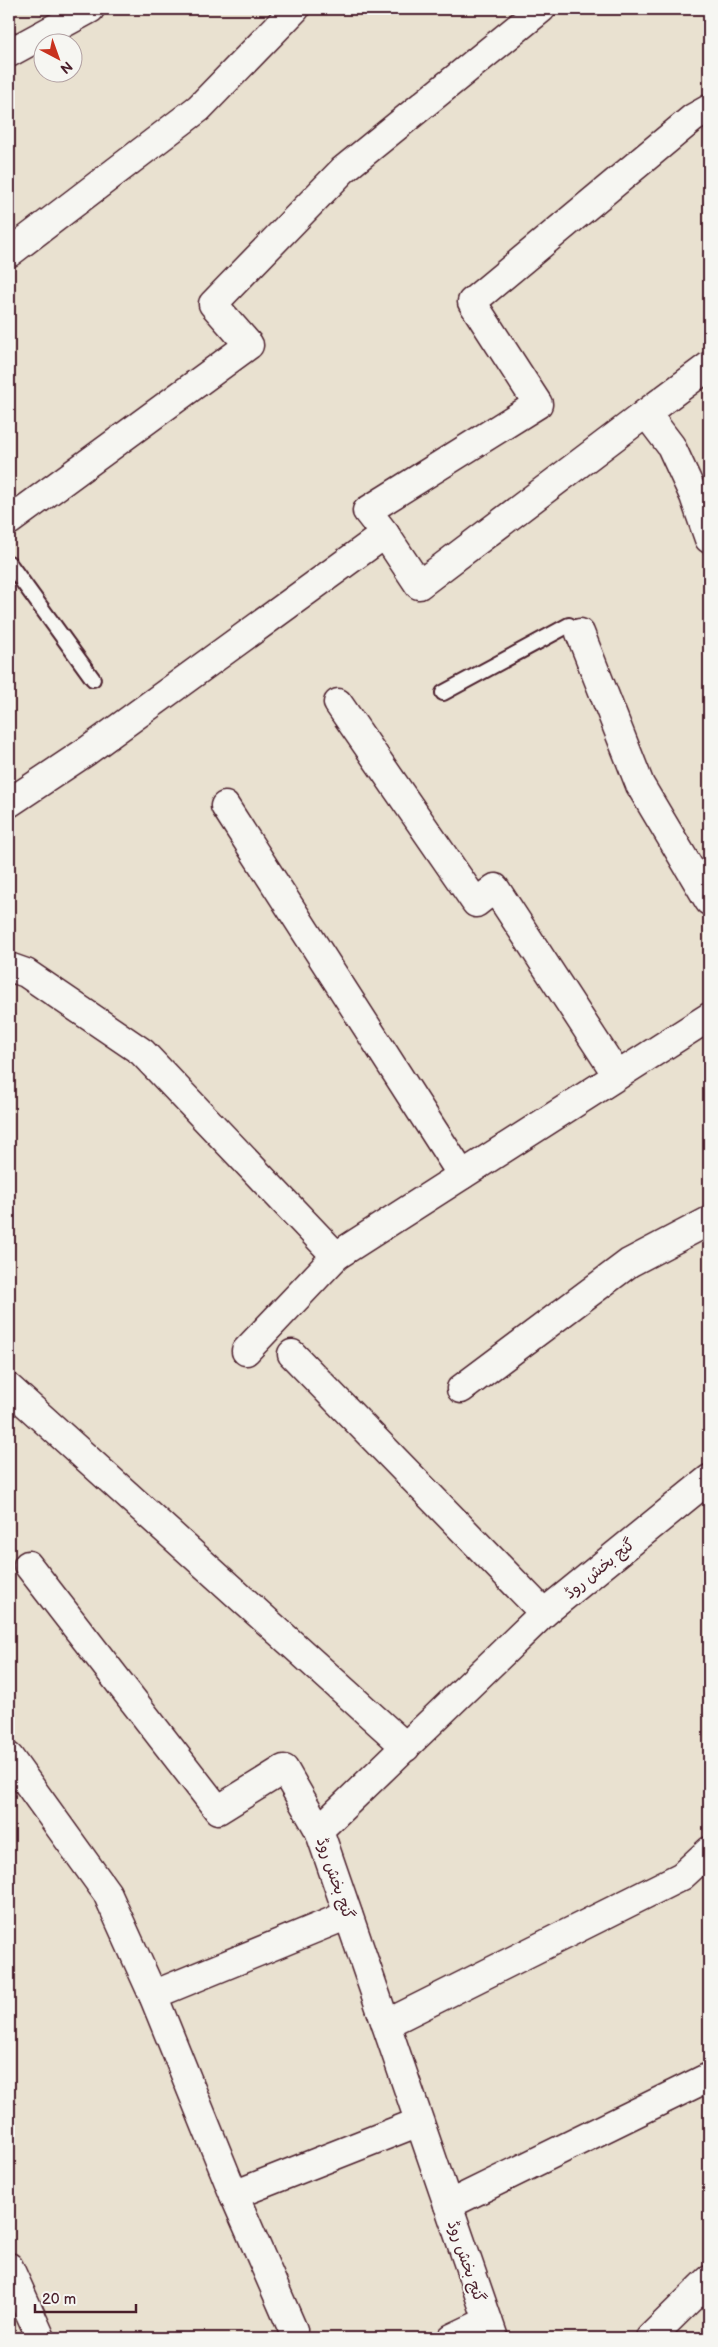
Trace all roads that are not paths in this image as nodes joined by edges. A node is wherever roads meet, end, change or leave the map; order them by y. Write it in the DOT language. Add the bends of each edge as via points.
graph roads {
  1 [pos="90,9"];
  2 [pos="295,9"];
  3 [pos="541,9"];
  4 [pos="9,53"];
  5 [pos="709,109"];
  6 [pos="9,252"];
  7 [pos="709,366"];
  8 [pos="646,413"];
  9 [pos="9,522"];
  10 [pos="385,534"];
  11 [pos="709,539"];
  12 [pos="9,563"];
  13 [pos="580,633"];
  14 [pos="93,679"];
  15 [pos="443,693"];
  16 [pos="338,703"];
  17 [pos="9,803"];
  18 [pos="225,806"];
  19 [pos="709,901"];
  20 [pos="9,967"];
  21 [pos="709,1017"];
  22 [pos="618,1076"];
  23 [pos="462,1175"];
  24 [pos="709,1221"];
  25 [pos="336,1256"];
  26 [pos="246,1351"];
  27 [pos="292,1354"];
  28 [pos="9,1388"];
  29 [pos="460,1389"];
  30 [pos="709,1479"];
  31 [pos="28,1564"];
  32 [pos="544,1613"];
  33 [pos="406,1747"];
  34 [pos="9,1757"];
  35 [pos="319,1830"];
  36 [pos="709,1851"];
  37 [pos="348,1914"];
  38 [pos="152,1995"];
  39 [pos="386,2024"];
  40 [pos="709,2077"];
  41 [pos="419,2122"];
  42 [pos="234,2195"];
  43 [pos="448,2204"];
  44 [pos="9,2267"];
  45 [pos="709,2280"];
  46 [pos="16,2298"];
  47 [pos="293,2330"];
  48 [pos="491,2330"];
  49 [pos="41,2338"];
  50 [pos="452,2338"];
  51 [pos="650,2338"];
  1 -- 4 [label="street"];
  2 -- 6 [label="street" via="199,108"];
  3 -- 9 [label="street" via="343,170 213,304 249,345"];
  5 -- 10 [label="street" via="693,118 472,302 538,404 367,511"];
  7 -- 8 [label="street"];
  8 -- 10 [label="street" via="419,585"];
  8 -- 11 [label="street" via="671,446"];
  10 -- 17 [label="street" via="87,751"];
  12 -- 14 [label="lane"];
  13 -- 15 [label="lane" via="569,625"];
  13 -- 19 [label="street" via="640,785"];
  16 -- 22 [label="street" via="476,903 495,888"];
  18 -- 23 [label="street"];
  20 -- 25 [label="street" via="26,973 142,1052"];
  21 -- 22 [label="street"];
  22 -- 23 [label="street"];
  23 -- 25 [label="street"];
  24 -- 29 [label="street" via="629,1263"];
  25 -- 26 [label="street"];
  27 -- 32 [label="street"];
  28 -- 33 [label="street"];
  30 -- 32 [label="street, گنج بخش روڈ"];
  31 -- 35 [label="street" via="218,1810 284,1769"];
  32 -- 33 [label="street, گنج بخش روڈ"];
  33 -- 35 [label="street, گنج بخش روڈ"];
  34 -- 38 [label="street" via="108,1893"];
  35 -- 37 [label="street, گنج بخش روڈ"];
  36 -- 39 [label="street" via="682,1876"];
  37 -- 38 [label="street"];
  37 -- 39 [label="street, گنج بخش روڈ"];
  38 -- 42 [label="street"];
  39 -- 41 [label="street, گنج بخش روڈ"];
  40 -- 43 [label="street"];
  41 -- 42 [label="street"];
  41 -- 43 [label="street, گنج بخش روڈ"];
  42 -- 47 [label="street"];
  43 -- 48 [label="street, گنج بخش روڈ"];
  44 -- 46 [label="street"];
  45 -- 51 [label="street"];
  46 -- 49 [label="street"];
  48 -- 50 [label="street"];
}
